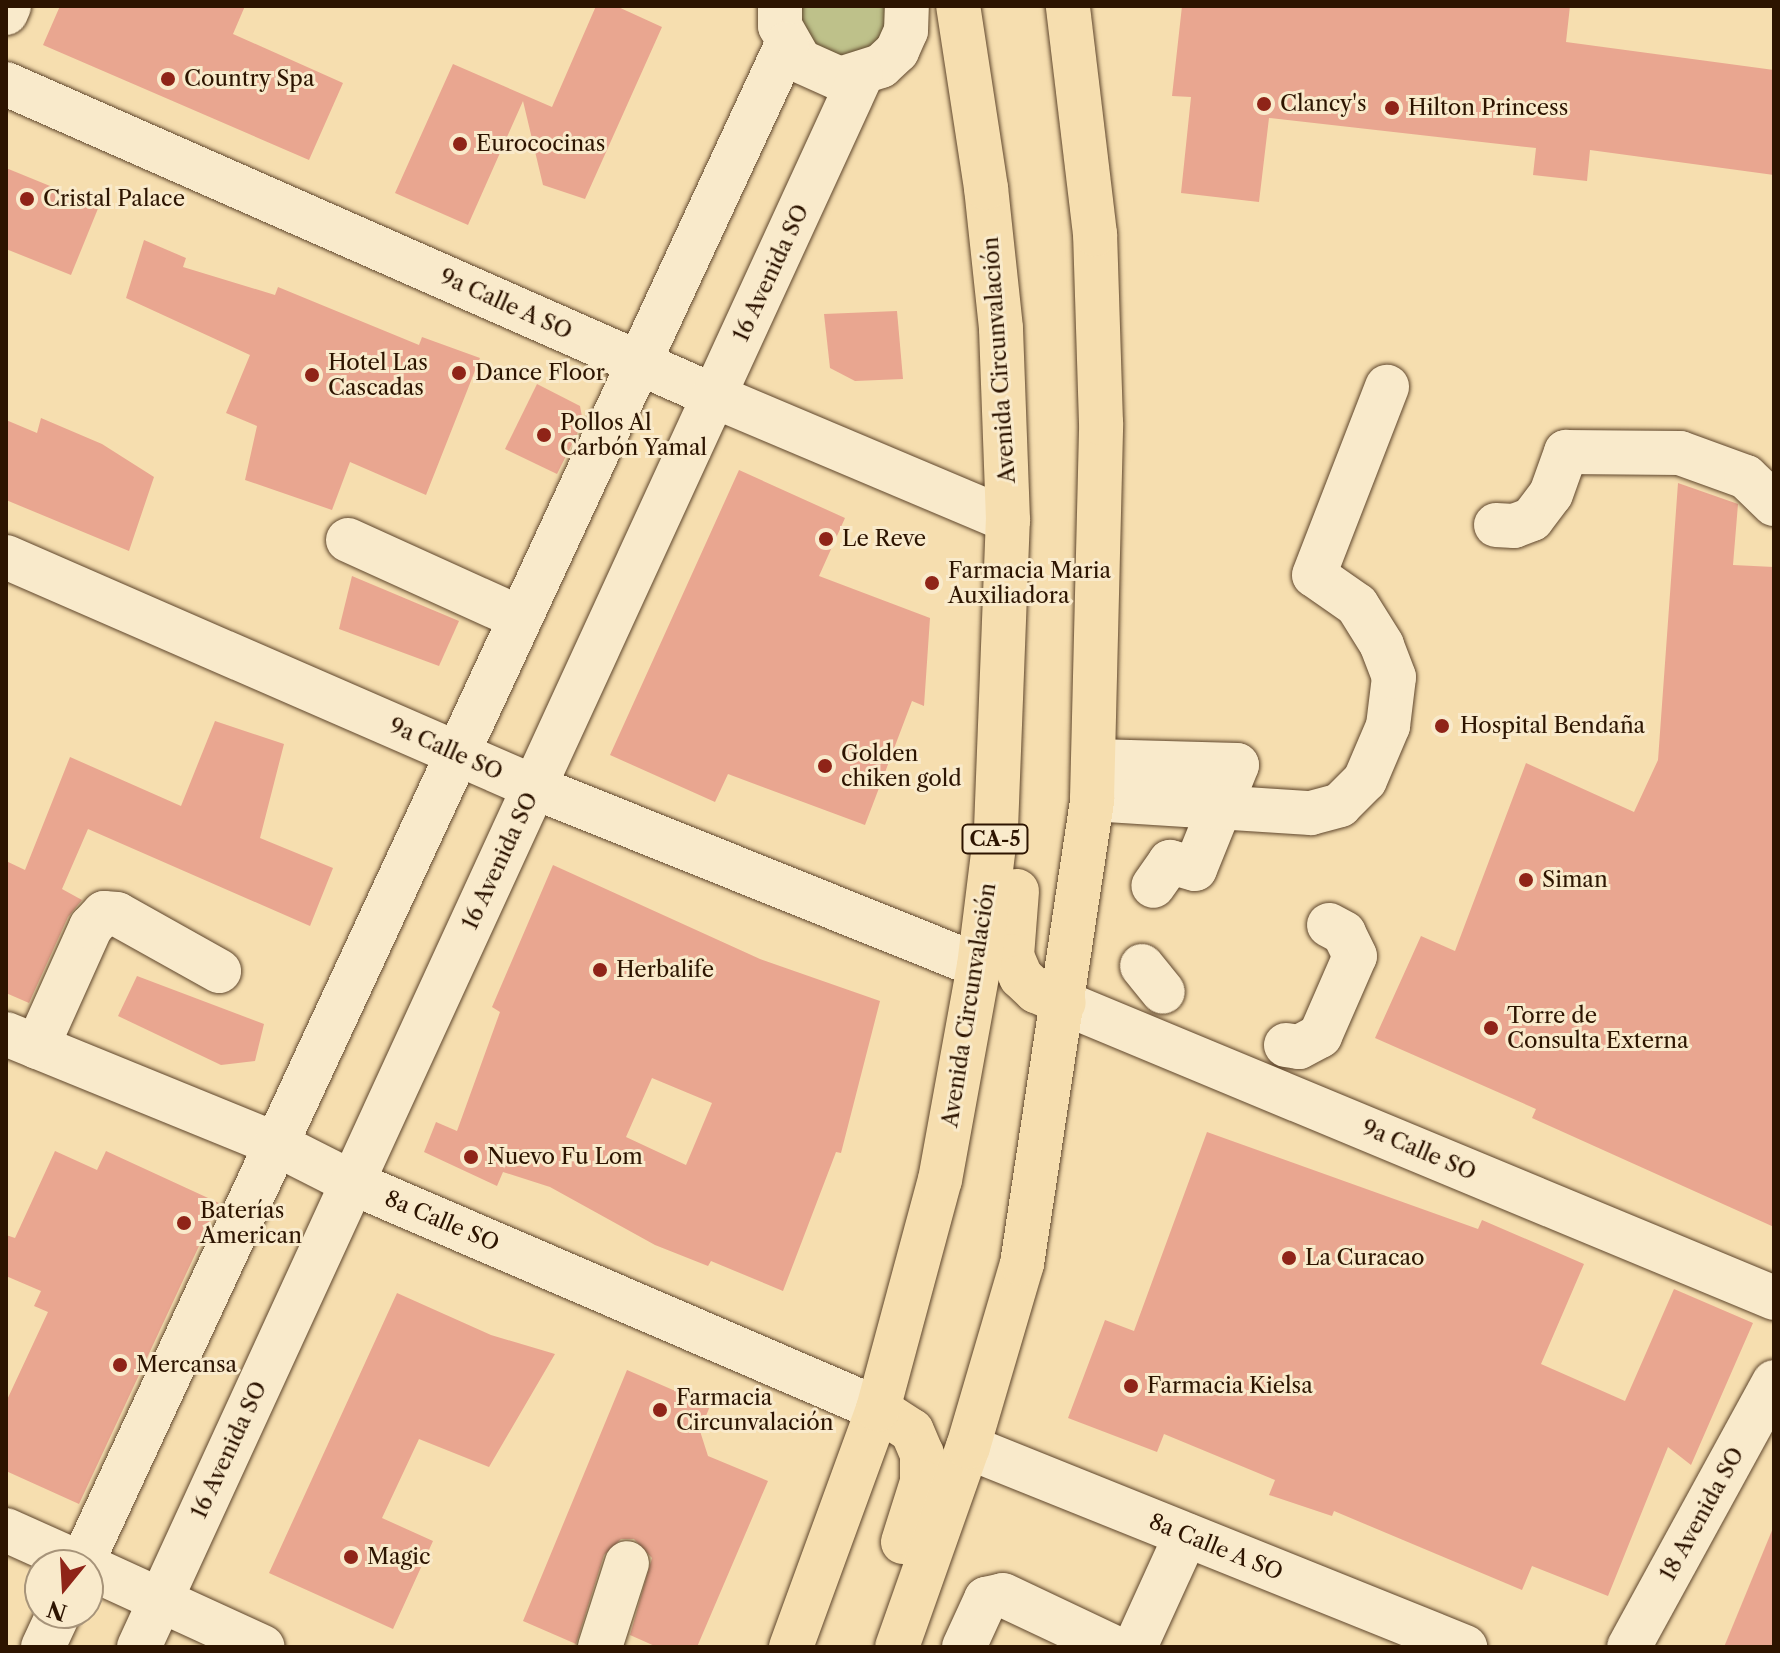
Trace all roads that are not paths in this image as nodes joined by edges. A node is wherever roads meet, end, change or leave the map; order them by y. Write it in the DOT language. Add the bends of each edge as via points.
graph roads {
  1 [pos="9,6"];
  2 [pos="958,6"];
  3 [pos="1068,6"];
  4 [pos="911,7"];
  5 [pos="6,13"];
  6 [pos="783,25"];
  7 [pos="861,76"];
  8 [pos="6,84"];
  9 [pos="639,363"];
  10 [pos="1387,387"];
  11 [pos="714,396"];
  12 [pos="1774,504"];
  13 [pos="1008,520"];
  14 [pos="1496,525"];
  15 [pos="348,540"];
  16 [pos="6,557"];
  17 [pos="520,618"];
  18 [pos="457,754"];
  19 [pos="1093,780"];
  20 [pos="1229,785"];
  21 [pos="534,787"];
  22 [pos="996,829"];
  23 [pos="1153,886"];
  24 [pos="1329,925"];
  25 [pos="979,966"];
  26 [pos="219,971"];
  27 [pos="1064,1003"];
  28 [pos="22,1040"];
  29 [pos="1286,1045"];
  30 [pos="276,1144"];
  31 [pos="353,1183"];
  32 [pos="1774,1298"];
  33 [pos="1774,1382"];
  34 [pos="878,1409"];
  35 [pos="968,1447"];
  36 [pos="6,1530"];
  37 [pos="1186,1535"];
  38 [pos="48,1549"];
  39 [pos="91,1549"];
  40 [pos="627,1563"];
  41 [pos="104,1574"];
  42 [pos="160,1600"];
  43 [pos="139,1647"];
  44 [pos="263,1647"];
  45 [pos="600,1647"];
  46 [pos="791,1647"];
  47 [pos="868,1647"];
  48 [pos="897,1647"];
  49 [pos="964,1647"];
  50 [pos="1113,1647"];
  51 [pos="1135,1647"];
  52 [pos="1465,1647"];
  53 [pos="1629,1647"];
  1 -- 5 [label="street"];
  2 -- 13 [label="highway, Avenida Circunvalación / CA-5" via="1001,328"];
  3 -- 19 [label="highway" via="1096,250 1101,423"];
  4 -- 7 [label="street" via="897,51"];
  6 -- 7 [label="street" via="818,73 840,79"];
  6 -- 9 [label="street"];
  7 -- 11 [label="street, 16 Avenida SO"];
  8 -- 9 [label="street, 9a Calle A SO"];
  9 -- 11 [label="street, 9a Calle A SO"];
  9 -- 17 [label="street"];
  10 -- 20 [label="street" via="1314,575 1357,605 1382,645 1394,677 1388,726 1365,780 1340,805 1311,813"];
  11 -- 13 [label="street, 9a Calle A SO"];
  11 -- 21 [label="street, 16 Avenida SO"];
  12 -- 14 [label="street" via="1746,477 1680,453 1566,452 1551,494 1532,519"];
  13 -- 22 [label="highway, Avenida Circunvalación / CA-5"];
  15 -- 17 [label="street"];
  16 -- 18 [label="street, 9a Calle SO"];
  17 -- 18 [label="street"];
  18 -- 21 [label="street, 9a Calle SO"];
  18 -- 30 [label="street"];
  19 -- 20 [label="street"];
  19 -- 27 [label="highway"];
  20 -- 23 [label="street" via="1195,869 1170,862"];
  21 -- 25 [label="street, 9a Calle SO"];
  21 -- 31 [label="street, 16 Avenida SO"];
  22 -- 25 [label="highway, Avenida Circunvalación / CA-5"];
  22 -- 27 [label="highway" via="1018,881 1012,956 1021,977 1036,991"];
  24 -- 29 [label="street" via="1344,933 1355,956 1320,1036 1299,1047"];
  25 -- 34 [label="highway, Avenida Circunvalación / CA-5" via="940,1180"];
  26 -- 28 [label="street" via="117,914 104,913"];
  27 -- 32 [label="street, 9a Calle SO"];
  27 -- 35 [label="highway" via="1022,1264"];
  28 -- 30 [label="street, 8a Calle SO"];
  30 -- 31 [label="street, 8a Calle SO"];
  30 -- 39 [label="street"];
  31 -- 34 [label="street, 8a Calle SO"];
  31 -- 42 [label="street, 16 Avenida SO"];
  33 -- 53 [label="street, 18 Avenida SO"];
  34 -- 46 [label="highway, Avenida Circunvalación / CA-5"];
  34 -- 47 [label="highway" via="912,1431 922,1454 922,1482"];
  35 -- 37 [label="street, 8a Calle A SO"];
  35 -- 48 [label="highway"];
  36 -- 38 [label="street"];
  37 -- 51 [label="street"];
  37 -- 52 [label="street, 8a Calle A SO"];
  40 -- 45 [label="street"];
  41 -- 42 [label="street"];
  42 -- 43 [label="street, 16 Avenida SO"];
  42 -- 44 [label="street"];
  49 -- 50 [label="street" via="986,1599 1003,1595"];
}
